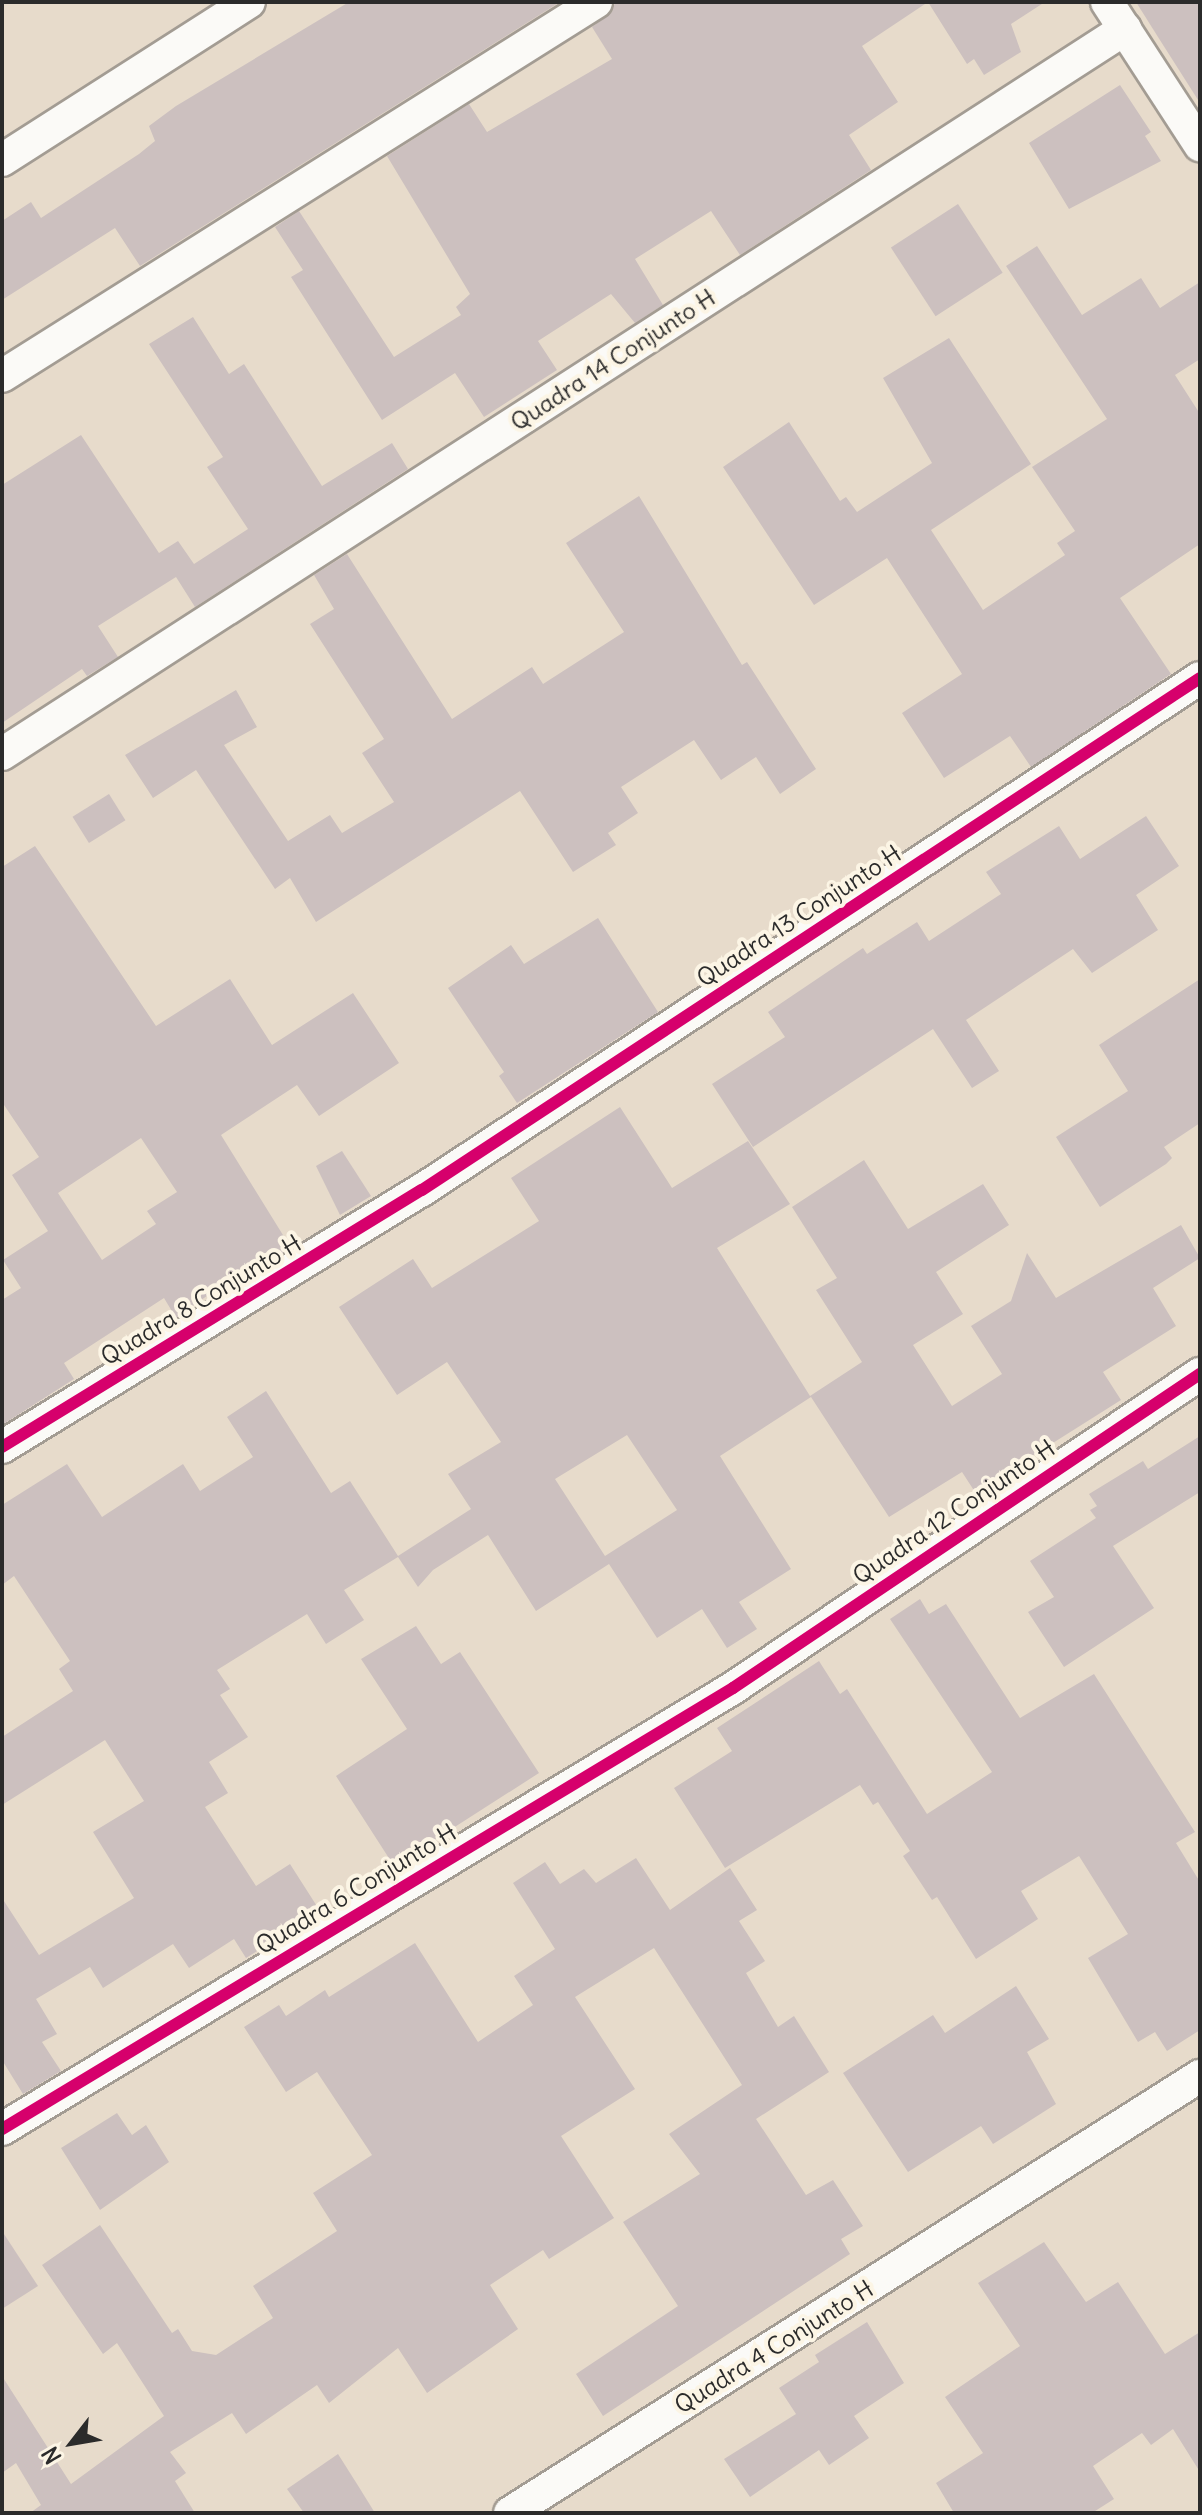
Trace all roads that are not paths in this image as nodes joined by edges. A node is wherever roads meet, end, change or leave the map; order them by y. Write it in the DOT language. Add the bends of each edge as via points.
graph roads {
  1 [pos="249,2"];
  2 [pos="596,2"];
  3 [pos="1107,2"];
  4 [pos="1125,29"];
  5 [pos="1200,145"];
  6 [pos="2,160"];
  7 [pos="2,376"];
  8 [pos="1200,678"];
  9 [pos="2,754"];
  10 [pos="422,1190"];
  11 [pos="1200,1374"];
  12 [pos="2,1447"];
  13 [pos="733,1688"];
  14 [pos="1200,2076"];
  15 [pos="2,2129"];
  16 [pos="510,2513"];
  1 -- 6 [label="street"];
  2 -- 7 [label="street"];
  3 -- 4 [label="street"];
  4 -- 5 [label="street"];
  4 -- 9 [label="street, Quadra 14 Conjunto H"];
  8 -- 10 [label="street, Quadra 13 Conjunto H"];
  10 -- 12 [label="street, Quadra 8 Conjunto H"];
  11 -- 13 [label="street, Quadra 12 Conjunto H"];
  13 -- 15 [label="street, Quadra 6 Conjunto H"];
  14 -- 16 [label="street, Quadra 4 Conjunto H"];
}
